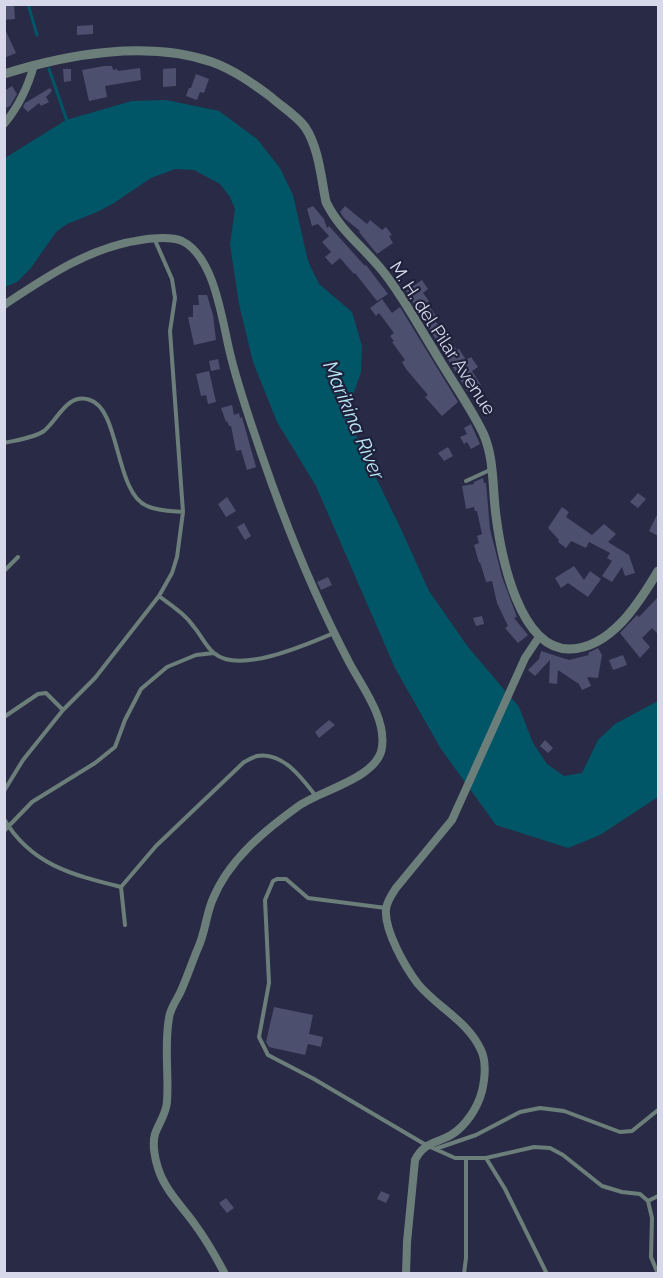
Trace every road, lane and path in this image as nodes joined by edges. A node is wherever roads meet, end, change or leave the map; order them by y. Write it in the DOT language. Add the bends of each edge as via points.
graph roads {
  1 [pos="34,64"];
  2 [pos="4,74"];
  3 [pos="4,124"];
  4 [pos="154,238"];
  5 [pos="4,305"];
  6 [pos="4,443"];
  7 [pos="491,470"];
  8 [pos="466,481"];
  9 [pos="183,512"];
  10 [pos="18,557"];
  11 [pos="4,571"];
  12 [pos="658,571"];
  13 [pos="159,596"];
  14 [pos="334,633"];
  15 [pos="539,637"];
  16 [pos="214,653"];
  17 [pos="63,710"];
  18 [pos="4,717"];
  19 [pos="4,791"];
  20 [pos="315,795"];
  21 [pos="4,819"];
  22 [pos="9,826"];
  23 [pos="4,831"];
  24 [pos="121,887"];
  25 [pos="386,908"];
  26 [pos="125,926"];
  27 [pos="658,1110"];
  28 [pos="426,1145"];
  29 [pos="434,1149"];
  30 [pos="466,1158"];
  31 [pos="486,1158"];
  32 [pos="658,1196"];
  33 [pos="648,1201"];
  34 [pos="225,1274"];
  35 [pos="406,1274"];
  36 [pos="464,1274"];
  37 [pos="547,1274"];
  38 [pos="658,1274"];
  1 -- 2 [label="street, M. H. del Pilar Avenue"];
  1 -- 3 [label="street" via="22,100"];
  1 -- 7 [label="street, M. H. del Pilar Avenue" via="131,51 190,56 241,76 295,116 312,140 330,211 400,297 481,429"];
  4 -- 5 [label="street" via="86,256"];
  4 -- 9 [label="lane" via="172,279 175,298 170,331"];
  4 -- 14 [label="street" via="180,240 195,249 206,267 238,386 266,469"];
  6 -- 9 [label="lane" via="43,431 62,408 88,399 104,412 137,500 159,510"];
  7 -- 8 [label="lane"];
  7 -- 15 [label="street, M. H. del Pilar Avenue" via="500,545 523,614"];
  9 -- 13 [label="lane" via="177,556"];
  10 -- 11 [label="lane"];
  12 -- 15 [label="street" via="623,621 594,644 563,649"];
  13 -- 16 [label="lane" via="182,612"];
  13 -- 17 [label="lane" via="95,678"];
  14 -- 16 [label="lane" via="272,657 235,659"];
  14 -- 20 [label="street" via="373,705 383,743 381,754 360,775"];
  15 -- 25 [label="street" via="521,666 461,803 442,833 396,888"];
  16 -- 22 [label="lane" via="196,655 167,667 141,689 115,747 32,802"];
  17 -- 18 [label="lane" via="46,693 38,694"];
  17 -- 19 [label="lane"];
  20 -- 24 [label="lane" via="280,760 256,756 244,762 180,822"];
  20 -- 34 [label="street" via="262,835 230,869 214,897 203,937 169,1018 167,1106 154,1144 158,1168 166,1187 196,1225"];
  21 -- 22 [label="lane"];
  22 -- 23 [label="lane"];
  22 -- 24 [label="lane" via="31,852 47,863"];
  24 -- 26 [label="lane"];
  25 -- 28 [label="street" via="389,930 404,962 418,984 474,1037 485,1068 477,1107 454,1133"];
  25 -- 28 [label="lane" via="308,898 286,879 273,881 265,900 269,983 259,1037 268,1055"];
  27 -- 29 [label="lane" via="633,1131 620,1132 564,1111 540,1108 520,1112 476,1135"];
  28 -- 29 [label="lane"];
  28 -- 35 [label="street" via="413,1171"];
  29 -- 30 [label="lane"];
  30 -- 31 [label="lane"];
  30 -- 36 [label="lane"];
  31 -- 33 [label="lane" via="534,1147 550,1148 602,1186 640,1194"];
  31 -- 37 [label="lane"];
  32 -- 33 [label="lane"];
  33 -- 38 [label="lane" via="652,1218 651,1257"];
}
